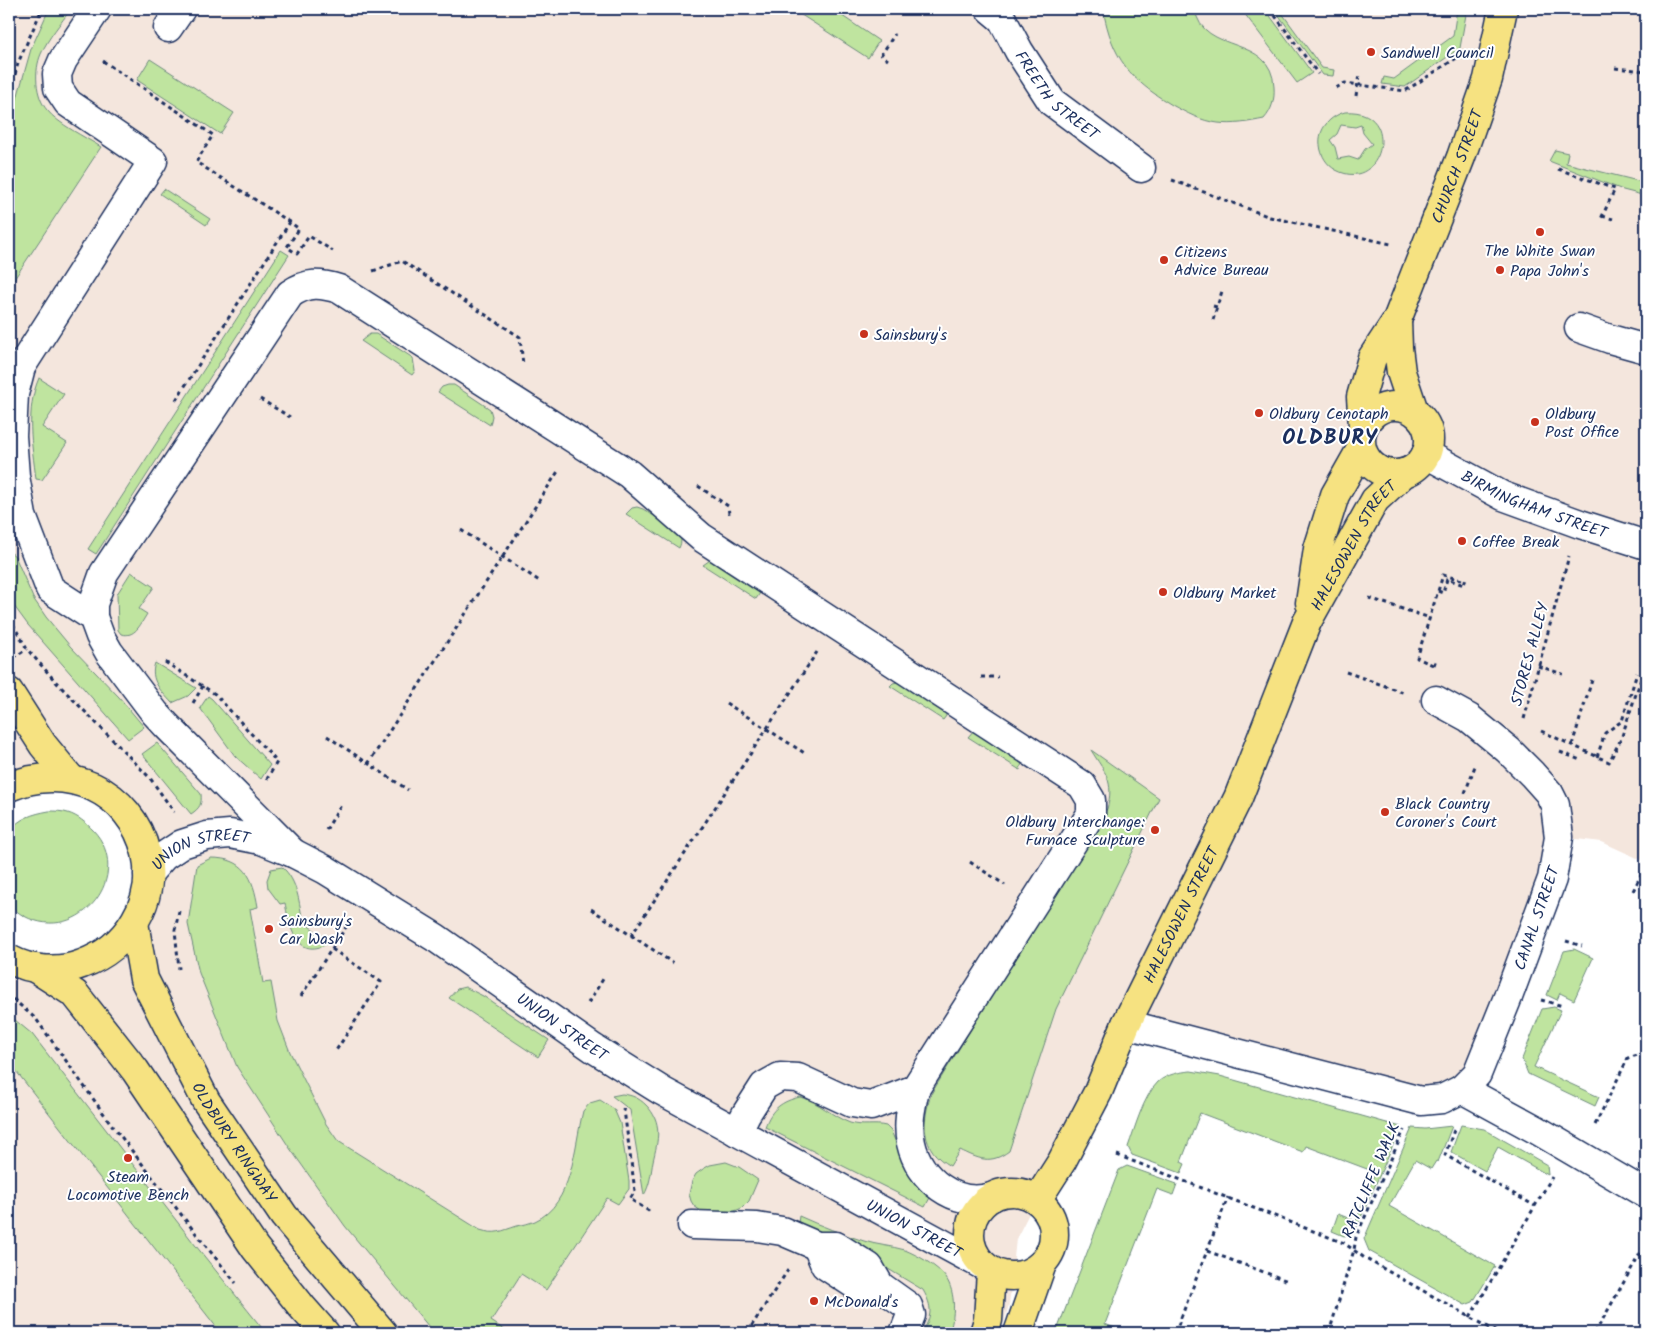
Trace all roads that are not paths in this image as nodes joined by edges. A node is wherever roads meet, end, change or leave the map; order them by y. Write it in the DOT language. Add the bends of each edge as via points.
graph roads {
  1 [pos="97,9"];
  2 [pos="990,9"];
  3 [pos="1504,9"];
  4 [pos="1141,168"];
  5 [pos="1397,320"];
  6 [pos="1579,328"];
  7 [pos="1646,349"];
  8 [pos="1414,411"];
  9 [pos="1362,438"];
  10 [pos="1426,454"];
  11 [pos="1404,473"];
  12 [pos="1646,545"];
  13 [pos="93,617"];
  14 [pos="1307,622"];
  15 [pos="9,692"];
  16 [pos="1436,700"];
  17 [pos="71,779"];
  18 [pos="9,787"];
  19 [pos="293,853"];
  20 [pos="148,874"];
  21 [pos="134,923"];
  22 [pos="9,959"];
  23 [pos="35,968"];
  24 [pos="1126,1024"];
  25 [pos="915,1089"];
  26 [pos="1462,1089"];
  27 [pos="737,1132"];
  28 [pos="1646,1194"];
  29 [pos="992,1197"];
  30 [pos="1037,1200"];
  31 [pos="692,1225"];
  32 [pos="1042,1264"];
  33 [pos="987,1268"];
  34 [pos="326,1333"];
  35 [pos="384,1333"];
  36 [pos="904,1333"];
  37 [pos="984,1333"];
  38 [pos="1018,1333"];
  1 -- 13 [label="street" via="63,60 57,74 58,88 68,103 153,161 20,367 14,394 12,436 22,516 50,589"];
  2 -- 4 [label="street, FREETH STREET" via="1002,19 1052,102"];
  3 -- 5 [label="main road, CHURCH STREET" via="1488,79"];
  5 -- 8 [label="main road, CHURCH STREET" via="1402,372"];
  5 -- 9 [label="main road, CHURCH STREET" via="1372,358 1362,397"];
  6 -- 7 [label="street"];
  8 -- 9 [label="main road" via="1389,406 1377,410 1370,416"];
  8 -- 10 [label="main road, CHURCH STREET" via="1423,420 1429,435"];
  9 -- 11 [label="main road" via="1369,463 1384,473"];
  9 -- 14 [label="main road, HALESOWEN STREET" via="1335,495 1318,549"];
  10 -- 11 [label="main road" via="1419,465"];
  10 -- 12 [label="street, BIRMINGHAM STREET" via="1503,496"];
  11 -- 14 [label="main road, HALESOWEN STREET" via="1376,500"];
  13 -- 19 [label="street" via="109,652 155,713"];
  13 -- 25 [label="street" via="93,604 104,573 290,294 299,287 322,284 339,289 629,474 701,536 1082,785 1091,800 1091,814"];
  14 -- 24 [label="main road, HALESOWEN STREET" via="1238,798"];
  15 -- 17 [label="main road" via="43,745"];
  16 -- 26 [label="street, CANAL STREET" via="1469,718 1532,774 1555,805 1559,837 1552,879 1505,1005 1477,1074"];
  17 -- 18 [label="main road" via="46,777 21,781"];
  17 -- 20 [label="main road" via="94,786 121,806 136,827 146,853"];
  19 -- 20 [label="street, UNION STREET" via="261,840 230,834 207,836 182,844 164,856"];
  19 -- 27 [label="street, UNION STREET" via="436,938 593,1048"];
  20 -- 21 [label="main road" via="144,900"];
  21 -- 23 [label="main road" via="118,943 95,960 55,970"];
  21 -- 35 [label="main road, OLDBURY RINGWAY" via="144,979 206,1101 284,1216"];
  22 -- 23 [label="main road"];
  23 -- 34 [label="main road" via="75,994 123,1054 255,1248"];
  24 -- 26 [label="street, CANAL STREET" via="1421,1101 1442,1099"];
  24 -- 30 [label="main road, HALESOWEN STREET" via="1098,1092 1062,1161"];
  25 -- 27 [label="street" via="871,1106 852,1103 798,1078 780,1077 764,1086"];
  25 -- 29 [label="street" via="909,1119 911,1143 927,1175 948,1193 980,1200"];
  26 -- 28 [label="street"];
  27 -- 33 [label="street, UNION STREET"];
  29 -- 30 [label="main road" via="1011,1192"];
  29 -- 33 [label="main road" via="975,1213 970,1231 970,1241"];
  30 -- 32 [label="main road" via="1051,1216 1055,1233 1052,1249"];
  31 -- 36 [label="street" via="757,1227 782,1231 817,1246 836,1246 869,1267 880,1286 908,1306 911,1315"];
  32 -- 33 [label="main road" via="1030,1273 1009,1277"];
  32 -- 38 [label="main road"];
  33 -- 37 [label="main road" via="988,1320"];
}
